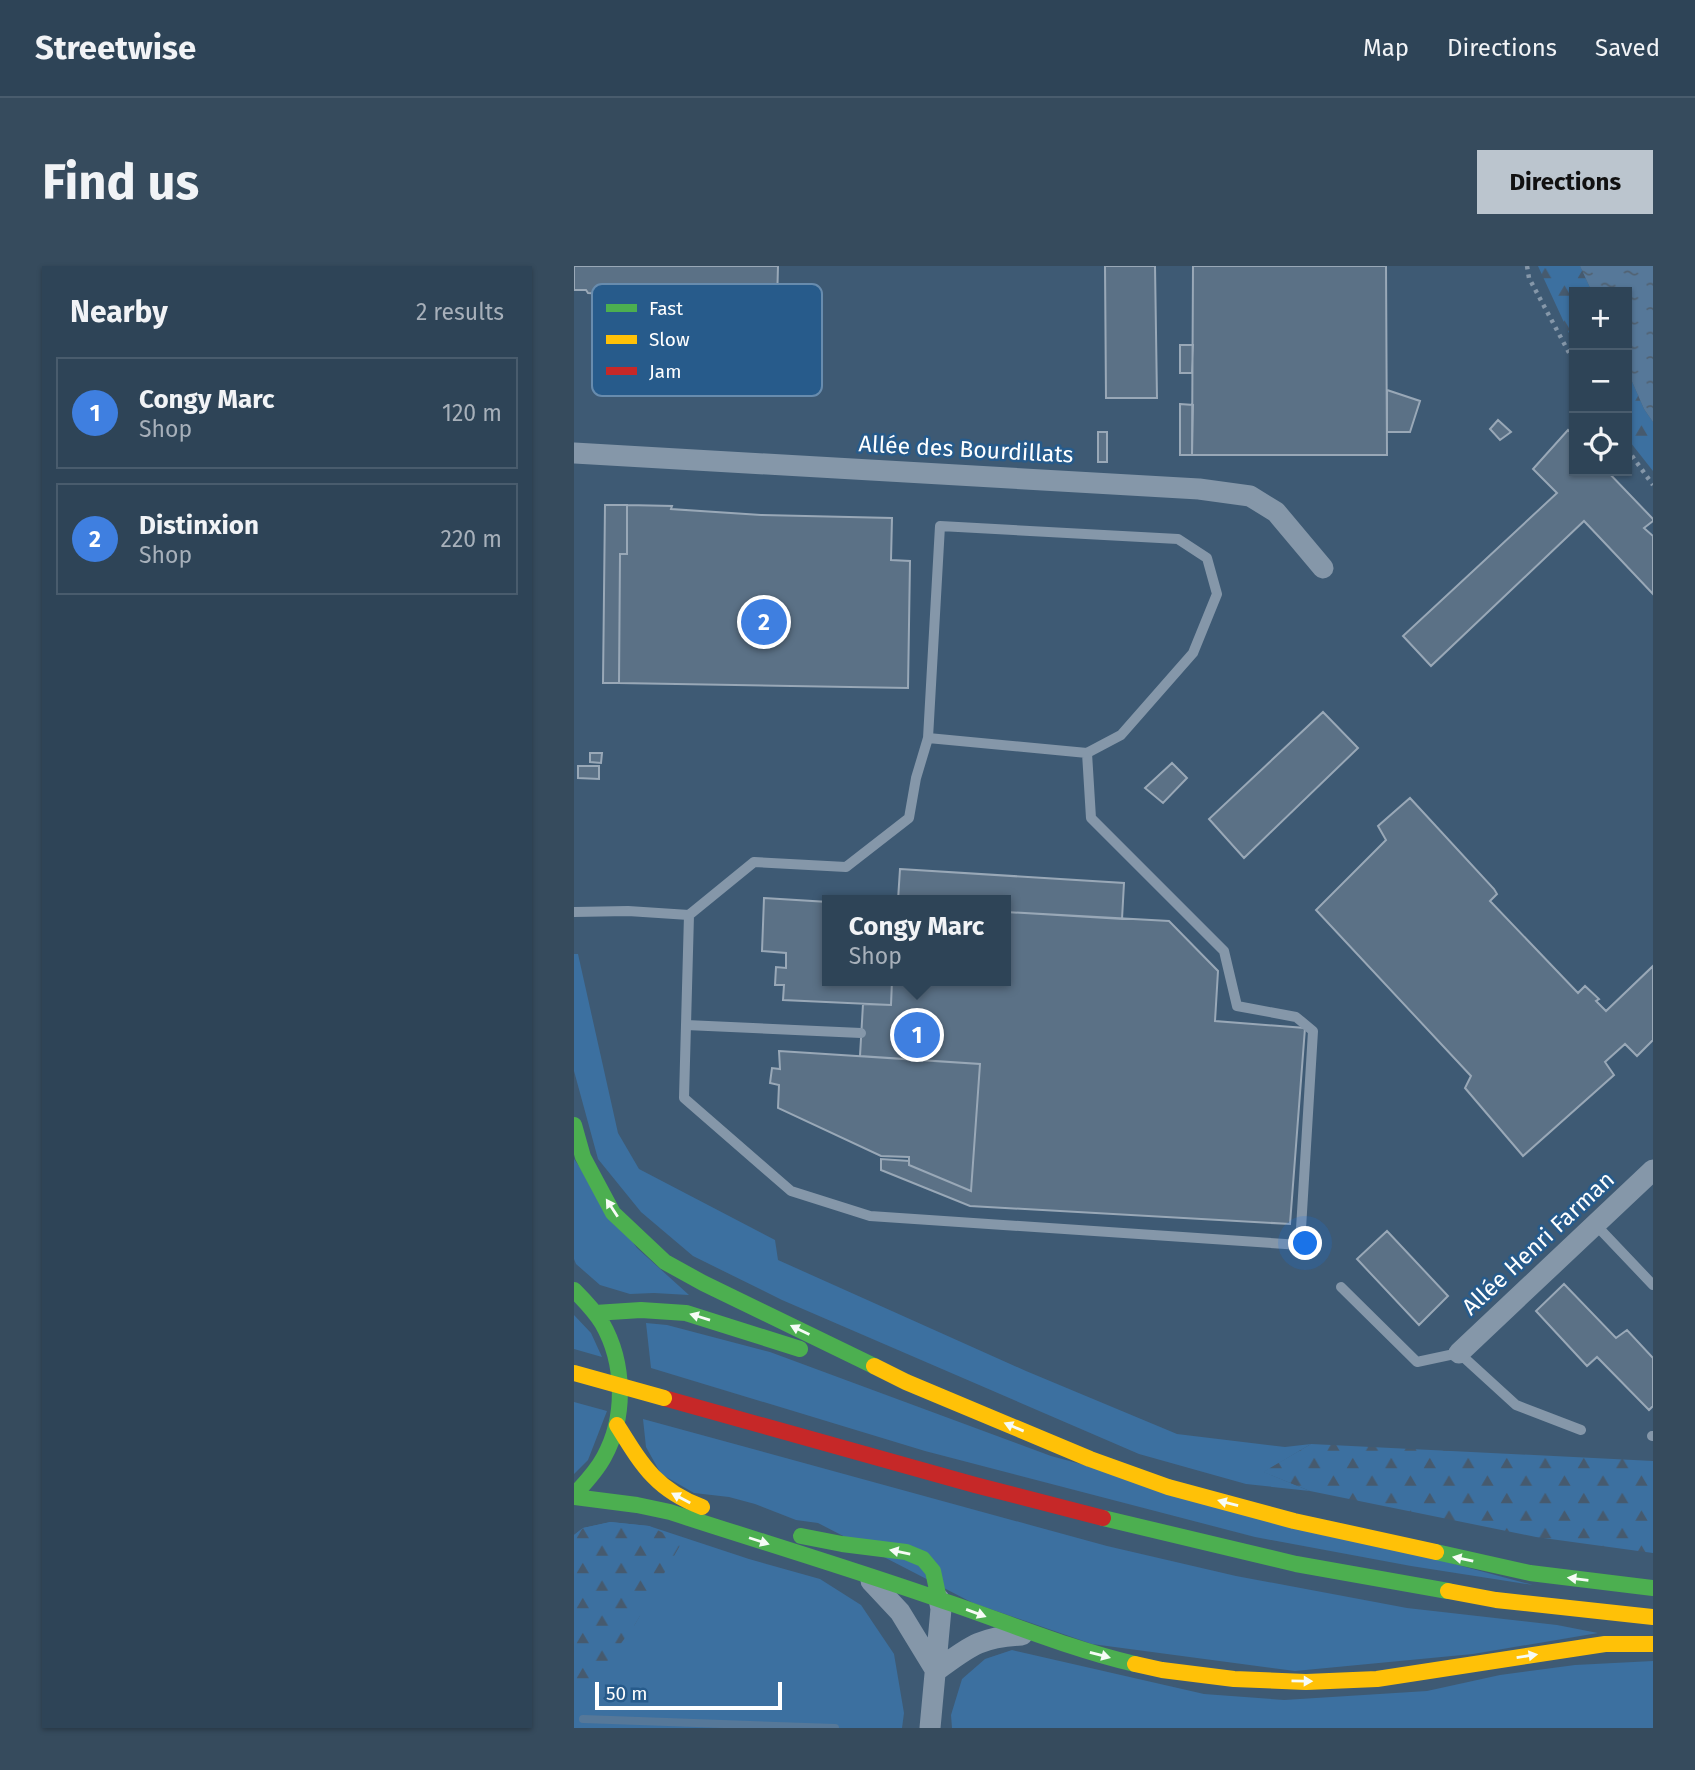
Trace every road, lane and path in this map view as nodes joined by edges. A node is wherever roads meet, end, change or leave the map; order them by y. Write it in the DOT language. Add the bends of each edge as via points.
graph roads {
  1 [pos="1527,266"];
  2 [pos="1569,353"];
  3 [pos="574,453"];
  4 [pos="1632,456"];
  5 [pos="1653,485"];
  6 [pos="1323,568"];
  7 [pos="928,738"];
  8 [pos="1087,753"];
  9 [pos="574,912"];
  10 [pos="689,915"];
  11 [pos="686,1025"];
  12 [pos="861,1033"];
  13 [pos="574,1125"];
  14 [pos="1653,1170"];
  15 [pos="1595,1224"];
  16 [pos="1653,1285"];
  17 [pos="1341,1287"];
  18 [pos="574,1290"];
  19 [pos="595,1312"];
  20 [pos="1459,1353"];
  21 [pos="574,1373"];
  22 [pos="905,1382"];
  23 [pos="617,1425"];
  24 [pos="1581,1430"];
  25 [pos="574,1496"];
  26 [pos="865,1575"];
  27 [pos="1653,1588"];
  28 [pos="939,1599"];
  29 [pos="1648,1616"];
  30 [pos="1034,1634"];
  31 [pos="1653,1644"];
  32 [pos="936,1671"];
  33 [pos="930,1728"];
  1 -- 2 [label="path"];
  3 -- 6 [label="street, Allée des Bourdillats" via="1199,489 1250,496 1276,512"];
  4 -- 5 [label="path"];
  7 -- 8 [label="lane"];
  7 -- 8 [label="lane" via="940,526 1178,539 1207,558 1217,594 1193,653 1121,735"];
  7 -- 10 [label="lane" via="909,818 846,867 754,862"];
  8 -- 11 [label="lane" via="1091,818 1224,951 1237,1006 1296,1017 1313,1031 1300,1245 870,1216 791,1191 684,1098"];
  9 -- 10 [label="lane"];
  10 -- 11 [label="lane"];
  11 -- 12 [label="lane"];
  22 -- 13 [label="main road, one-way" via="665,1262 613,1213 583,1157"];
  14 -- 15 [label="street, Allée Henri Farman"];
  15 -- 16 [label="lane"];
  15 -- 20 [label="street, Allée Henri Farman"];
  17 -- 20 [label="lane" via="1417,1363"];
  18 -- 19 [label="main road"];
  22 -- 19 [label="main road, one-way" via="686,1313 642,1309"];
  19 -- 23 [label="main road" via="613,1347 621,1386"];
  20 -- 24 [label="lane" via="1516,1405"];
  21 -- 29 [label="main road, bridge" via="1041,1502 1296,1564 1496,1600"];
  27 -- 22 [label="main road, one-way" via="1530,1573 1294,1521 1181,1490 1090,1459"];
  23 -- 25 [label="main road" via="607,1452"];
  28 -- 23 [label="main road, one-way" via="933,1571 923,1559 906,1552 776,1529 693,1504 664,1489 645,1470"];
  25 -- 26 [label="main road, one-way" via="670,1512"];
  26 -- 28 [label="main road"];
  26 -- 32 [label="street" via="900,1612"];
  28 -- 30 [label="main road, one-way"];
  28 -- 32 [label="street"];
  30 -- 31 [label="main road, one-way" via="1162,1671 1306,1682 1377,1679 1605,1644"];
  30 -- 32 [label="street" via="984,1639"];
  32 -- 33 [label="street"];
}
